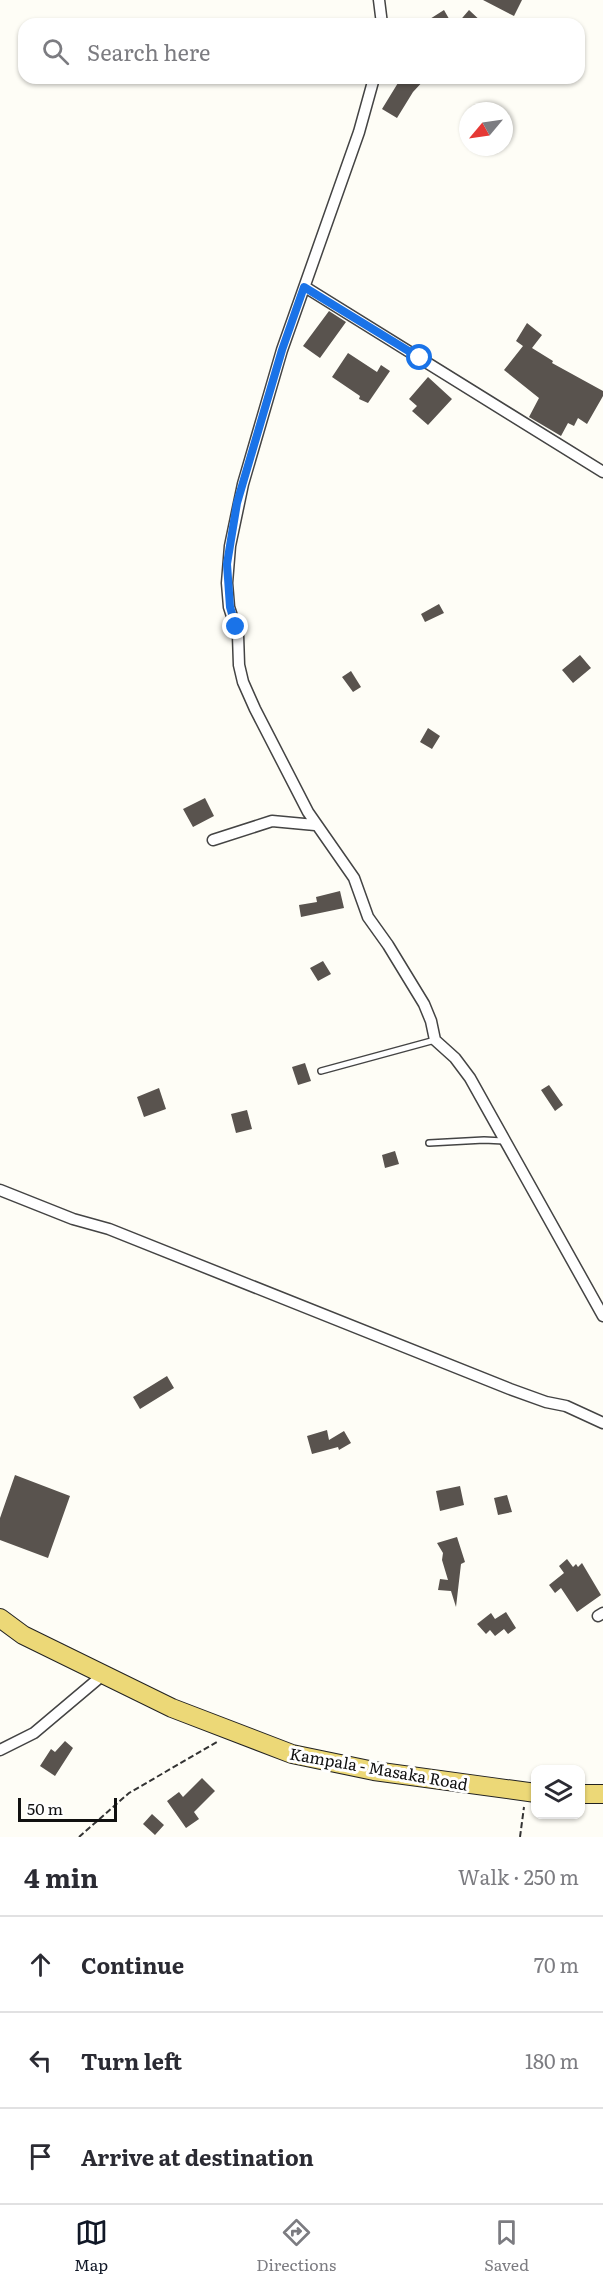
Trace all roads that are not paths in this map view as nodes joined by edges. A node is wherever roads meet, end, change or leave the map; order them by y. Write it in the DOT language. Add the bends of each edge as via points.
graph roads {
  1 [pos="379,0"];
  2 [pos="381,18"];
  3 [pos="372,84"];
  4 [pos="304,287"];
  5 [pos="603,472"];
  6 [pos="315,825"];
  7 [pos="213,840"];
  8 [pos="435,1040"];
  9 [pos="321,1071"];
  10 [pos="504,1141"];
  11 [pos="429,1143"];
  12 [pos="0,1190"];
  13 [pos="603,1316"];
  14 [pos="603,1423"];
  15 [pos="0,1618"];
  16 [pos="104,1674"];
  17 [pos="0,1750"];
  18 [pos="531,1793"];
  19 [pos="585,1794"];
  20 [pos="603,1794"];
  1 -- 2 [label="street"];
  3 -- 4 [label="street"];
  4 -- 5 [label="street"];
  4 -- 6 [label="street" via="237,503 227,583 245,688"];
  6 -- 7 [label="street" via="272,820"];
  6 -- 8 [label="street" via="354,878 368,917 424,1004"];
  8 -- 9 [label="lane"];
  8 -- 10 [label="street" via="470,1078"];
  10 -- 11 [label="lane"];
  10 -- 13 [label="street"];
  12 -- 14 [label="street"];
  15 -- 16 [label="main road, Kampala - Masaka Road" via="22,1635"];
  16 -- 17 [label="street" via="34,1732"];
  16 -- 18 [label="main road, Kampala - Masaka Road" via="172,1708 292,1754 374,1771"];
  19 -- 20 [label="main road"];
}
